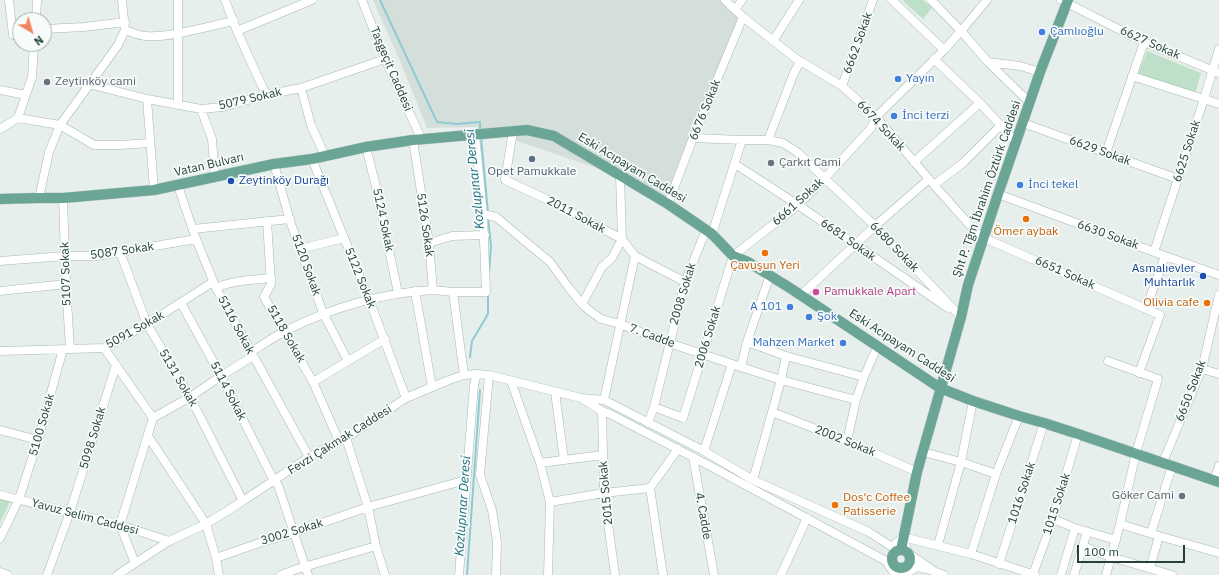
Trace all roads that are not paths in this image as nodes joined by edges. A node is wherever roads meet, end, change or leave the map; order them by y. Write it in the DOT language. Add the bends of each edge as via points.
graph roads {
  1 [pos="10,0"];
  2 [pos="37,0"];
  3 [pos="122,0"];
  4 [pos="178,0"];
  5 [pos="225,0"];
  6 [pos="312,0"];
  7 [pos="362,0"];
  8 [pos="725,0"];
  9 [pos="742,0"];
  10 [pos="799,0"];
  11 [pos="873,0"];
  12 [pos="892,0"];
  13 [pos="931,0"];
  14 [pos="987,0"];
  15 [pos="1065,1"];
  16 [pos="736,10"];
  17 [pos="36,12"];
  18 [pos="743,17"];
  19 [pos="12,18"];
  20 [pos="234,21"];
  21 [pos="125,26"];
  22 [pos="52,29"];
  23 [pos="237,31"];
  24 [pos="961,31"];
  25 [pos="178,33"];
  26 [pos="774,41"];
  27 [pos="1144,42"];
  28 [pos="1219,49"];
  29 [pos="944,50"];
  30 [pos="34,52"];
  31 [pos="385,59"];
  32 [pos="934,59"];
  33 [pos="800,62"];
  34 [pos="988,62"];
  35 [pos="1040,72"];
  36 [pos="1216,72"];
  37 [pos="1132,76"];
  38 [pos="88,84"];
  39 [pos="842,86"];
  40 [pos="301,88"];
  41 [pos="0,90"];
  42 [pos="26,95"];
  43 [pos="266,95"];
  44 [pos="147,99"];
  45 [pos="1204,99"];
  46 [pos="980,103"];
  47 [pos="1030,103"];
  48 [pos="1219,104"];
  49 [pos="178,105"];
  50 [pos="201,109"];
  51 [pos="876,116"];
  52 [pos="18,118"];
  53 [pos="1023,123"];
  54 [pos="60,125"];
  55 [pos="1001,125"];
  56 [pos="0,129"];
  57 [pos="513,131"];
  58 [pos="480,134"];
  59 [pos="693,138"];
  60 [pos="417,139"];
  61 [pos="742,140"];
  62 [pos="768,140"];
  63 [pos="1016,142"];
  64 [pos="150,143"];
  65 [pos="366,147"];
  66 [pos="1106,153"];
  67 [pos="325,156"];
  68 [pos="312,159"];
  69 [pos="914,162"];
  70 [pos="274,164"];
  71 [pos="735,164"];
  72 [pos="620,175"];
  73 [pos="215,178"];
  74 [pos="825,178"];
  75 [pos="1178,179"];
  76 [pos="931,182"];
  77 [pos="178,186"];
  78 [pos="154,190"];
  79 [pos="998,194"];
  80 [pos="39,198"];
  81 [pos="63,198"];
  82 [pos="0,199"];
  83 [pos="668,204"];
  84 [pos="798,205"];
  85 [pos="485,215"];
  86 [pos="290,219"];
  87 [pos="267,221"];
  88 [pos="875,226"];
  89 [pos="193,229"];
  90 [pos="709,232"];
  91 [pos="485,235"];
  92 [pos="344,238"];
  93 [pos="196,239"];
  94 [pos="622,239"];
  95 [pos="984,239"];
  96 [pos="429,243"];
  97 [pos="855,245"];
  98 [pos="300,249"];
  99 [pos="120,252"];
  100 [pos="1154,252"];
  101 [pos="65,256"];
  102 [pos="635,256"];
  103 [pos="733,256"];
  104 [pos="1165,256"];
  105 [pos="0,261"];
  106 [pos="770,275"];
  107 [pos="1219,275"];
  108 [pos="271,278"];
  109 [pos="684,282"];
  110 [pos="66,284"];
  111 [pos="215,285"];
  112 [pos="433,290"];
  113 [pos="0,291"];
  114 [pos="415,291"];
  115 [pos="453,292"];
  116 [pos="398,293"];
  117 [pos="801,295"];
  118 [pos="1219,295"];
  119 [pos="369,299"];
  120 [pos="181,303"];
  121 [pos="582,304"];
  122 [pos="1146,309"];
  123 [pos="323,313"];
  124 [pos="961,317"];
  125 [pos="147,324"];
  126 [pos="620,324"];
  127 [pos="284,332"];
  128 [pos="385,339"];
  129 [pos="747,342"];
  130 [pos="669,343"];
  131 [pos="877,347"];
  132 [pos="104,348"];
  133 [pos="66,349"];
  134 [pos="0,351"];
  135 [pos="252,354"];
  136 [pos="703,354"];
  137 [pos="786,356"];
  138 [pos="348,361"];
  139 [pos="1108,361"];
  140 [pos="732,364"];
  141 [pos="116,365"];
  142 [pos="741,367"];
  143 [pos="1202,369"];
  144 [pos="1139,373"];
  145 [pos="477,374"];
  146 [pos="1219,374"];
  147 [pos="464,375"];
  148 [pos="489,375"];
  149 [pos="221,376"];
  150 [pos="864,377"];
  151 [pos="782,380"];
  152 [pos="511,381"];
  153 [pos="313,382"];
  154 [pos="432,387"];
  155 [pos="940,388"];
  156 [pos="555,392"];
  157 [pos="190,397"];
  158 [pos="406,398"];
  159 [pos="581,398"];
  160 [pos="604,400"];
  161 [pos="856,400"];
  162 [pos="973,401"];
  163 [pos="654,407"];
  164 [pos="602,411"];
  165 [pos="772,412"];
  166 [pos="1018,416"];
  167 [pos="153,418"];
  168 [pos="648,423"];
  169 [pos="1044,423"];
  170 [pos="0,430"];
  171 [pos="1078,434"];
  172 [pos="148,436"];
  173 [pos="38,440"];
  174 [pos="343,440"];
  175 [pos="847,441"];
  176 [pos="678,449"];
  177 [pos="704,451"];
  178 [pos="923,452"];
  179 [pos="1136,453"];
  180 [pos="603,455"];
  181 [pos="309,457"];
  182 [pos="693,457"];
  183 [pos="564,460"];
  184 [pos="960,462"];
  185 [pos="540,463"];
  186 [pos="1168,464"];
  187 [pos="1219,466"];
  188 [pos="917,472"];
  189 [pos="996,474"];
  190 [pos="274,480"];
  191 [pos="466,480"];
  192 [pos="753,480"];
  193 [pos="1216,481"];
  194 [pos="650,488"];
  195 [pos="604,494"];
  196 [pos="0,495"];
  197 [pos="18,500"];
  198 [pos="243,501"];
  199 [pos="550,502"];
  200 [pos="368,508"];
  201 [pos="70,512"];
  202 [pos="807,518"];
  203 [pos="1053,519"];
  204 [pos="206,524"];
  205 [pos="1120,524"];
  206 [pos="120,525"];
  207 [pos="1076,528"];
  208 [pos="293,532"];
  209 [pos="1087,532"];
  210 [pos="1151,533"];
  211 [pos="903,536"];
  212 [pos="1160,536"];
  213 [pos="0,538"];
  214 [pos="169,540"];
  215 [pos="1116,540"];
  216 [pos="938,545"];
  217 [pos="376,546"];
  218 [pos="1083,546"];
  219 [pos="900,550"];
  220 [pos="1219,553"];
  221 [pos="971,554"];
  222 [pos="1111,557"];
  223 [pos="216,558"];
  224 [pos="134,563"];
  225 [pos="999,564"];
  226 [pos="1150,568"];
  227 [pos="897,569"];
  228 [pos="307,571"];
  229 [pos="0,572"];
  230 [pos="934,572"];
  231 [pos="8,575"];
  232 [pos="47,575"];
  233 [pos="117,575"];
  234 [pos="219,575"];
  235 [pos="281,575"];
  236 [pos="385,575"];
  237 [pos="459,575"];
  238 [pos="496,575"];
  239 [pos="548,575"];
  240 [pos="614,575"];
  241 [pos="663,575"];
  242 [pos="714,575"];
  243 [pos="781,575"];
  244 [pos="944,575"];
  245 [pos="1034,575"];
  246 [pos="1061,575"];
  247 [pos="1074,575"];
  248 [pos="1106,575"];
  249 [pos="1172,575"];
  1 -- 19 [label="street"];
  2 -- 17 [label="street"];
  3 -- 21 [label="street"];
  4 -- 25 [label="street"];
  5 -- 20 [label="street"];
  6 -- 23 [label="street"];
  7 -- 31 [label="street, Taşgeçit Caddesi"];
  8 -- 16 [label="street, 6674 Sokak"];
  9 -- 16 [label="street"];
  10 -- 26 [label="street"];
  11 -- 39 [label="street, 6662 Sokak"];
  12 -- 29 [label="street"];
  13 -- 24 [label="street"];
  14 -- 24 [label="street, 6661 Sokak"];
  15 -- 27 [label="street, 6627 Sokak"];
  15 -- 35 [label="main road, Şht P. Tğm İbrahim Öztürk Caddesi"];
  16 -- 18 [label="street, 6674 Sokak"];
  18 -- 26 [label="street, 6674 Sokak"];
  18 -- 59 [label="street, 6676 Sokak"];
  20 -- 23 [label="street"];
  20 -- 25 [label="street"];
  21 -- 22 [label="street"];
  21 -- 25 [label="street" via="144,36"];
  21 -- 38 [label="street" via="118,45"];
  23 -- 43 [label="street"];
  24 -- 29 [label="street, 6661 Sokak"];
  24 -- 34 [label="street"];
  25 -- 49 [label="street"];
  26 -- 33 [label="street, 6674 Sokak"];
  27 -- 36 [label="street, 6627 Sokak"];
  27 -- 37 [label="street"];
  28 -- 36 [label="street, 6625 Sokak"];
  29 -- 32 [label="street, 6661 Sokak"];
  30 -- 42 [label="street" via="32,77"];
  31 -- 40 [label="street, 5079 Sokak"];
  31 -- 60 [label="street, Taşgeçit Caddesi"];
  32 -- 46 [label="street"];
  32 -- 51 [label="street, 6661 Sokak"];
  33 -- 39 [label="street, 6674 Sokak"];
  33 -- 62 [label="street"];
  34 -- 35 [label="street" via="1020,66"];
  34 -- 47 [label="street"];
  35 -- 47 [label="main road, Şht P. Tğm İbrahim Öztürk Caddesi"];
  36 -- 45 [label="street, 6625 Sokak"];
  37 -- 45 [label="street"];
  37 -- 66 [label="street"];
  38 -- 44 [label="street, 5079 Sokak"];
  38 -- 54 [label="street"];
  39 -- 51 [label="street, 6674 Sokak"];
  40 -- 43 [label="street, 5079 Sokak"];
  40 -- 67 [label="street" via="311,124"];
  41 -- 42 [label="street"];
  42 -- 52 [label="street"];
  43 -- 50 [label="street, 5079 Sokak" via="223,107"];
  44 -- 49 [label="street, 5079 Sokak"];
  44 -- 64 [label="street"];
  45 -- 48 [label="street"];
  45 -- 75 [label="street, 6625 Sokak"];
  46 -- 55 [label="street"];
  46 -- 69 [label="street"];
  47 -- 53 [label="main road, Şht P. Tğm İbrahim Öztürk Caddesi"];
  49 -- 50 [label="street, 5079 Sokak"];
  50 -- 73 [label="street" via="212,140"];
  51 -- 69 [label="street, 6674 Sokak"];
  51 -- 74 [label="street, 6661 Sokak" via="871,128"];
  52 -- 54 [label="street"];
  52 -- 56 [label="street"];
  53 -- 63 [label="main road, Şht P. Tğm İbrahim Öztürk Caddesi"];
  53 -- 66 [label="street, 6629 Sokak"];
  54 -- 64 [label="street" via="94,144"];
  54 -- 80 [label="street" via="49,152"];
  55 -- 63 [label="street"];
  55 -- 76 [label="street" via="964,163"];
  57 -- 58 [label="main road, Eski Acıpayam Caddesi"];
  57 -- 72 [label="main road, Eski Acıpayam Caddesi" via="527,130 554,136"];
  57 -- 94 [label="street, 2011 Sokak" via="504,180"];
  58 -- 60 [label="main road, Eski Acıpayam Caddesi"];
  58 -- 85 [label="street" via="476,157"];
  59 -- 61 [label="street, 6680 Sokak"];
  59 -- 83 [label="street, 6676 Sokak"];
  60 -- 65 [label="main road, Vatan Bulvarı"];
  60 -- 96 [label="street, 5126 Sokak"];
  61 -- 62 [label="street, 6680 Sokak"];
  61 -- 71 [label="street, 2008 Sokak"];
  62 -- 74 [label="street, 6680 Sokak" via="783,143 797,152"];
  63 -- 79 [label="main road, Şht P. Tğm İbrahim Öztürk Caddesi"];
  64 -- 78 [label="street"];
  65 -- 67 [label="main road, Vatan Bulvarı"];
  65 -- 116 [label="street, 5124 Sokak"];
  66 -- 75 [label="street, 6629 Sokak"];
  67 -- 68 [label="main road, Vatan Bulvarı"];
  68 -- 70 [label="main road, Vatan Bulvarı"];
  68 -- 92 [label="street, 5122 Sokak"];
  69 -- 76 [label="street, 6674 Sokak"];
  70 -- 73 [label="main road, Vatan Bulvarı"];
  70 -- 86 [label="street, 5120 Sokak"];
  71 -- 84 [label="street, 6681 Sokak"];
  71 -- 90 [label="street, 2008 Sokak"];
  72 -- 83 [label="main road, Eski Acıpayam Caddesi"];
  72 -- 94 [label="street"];
  73 -- 77 [label="main road, Vatan Bulvarı"];
  74 -- 84 [label="street, 6661 Sokak"];
  74 -- 88 [label="street, 6680 Sokak"];
  75 -- 100 [label="street, 6625 Sokak"];
  76 -- 88 [label="street"];
  76 -- 95 [label="street, 6674 Sokak"];
  77 -- 78 [label="main road, Vatan Bulvarı"];
  77 -- 89 [label="street, 5116 Sokak"];
  78 -- 81 [label="main road, Vatan Bulvarı"];
  79 -- 95 [label="main road, Şht P. Tğm İbrahim Öztürk Caddesi"];
  79 -- 100 [label="street, 6630 Sokak"];
  80 -- 81 [label="main road, Vatan Bulvarı"];
  80 -- 82 [label="main road, Vatan Bulvarı"];
  81 -- 101 [label="street, 5107 Sokak"];
  83 -- 90 [label="main road, Eski Acıpayam Caddesi"];
  84 -- 97 [label="street, 6681 Sokak"];
  84 -- 103 [label="street, 6661 Sokak"];
  85 -- 91 [label="street"];
  85 -- 121 [label="street, 7. Cadde" via="496,216 550,262"];
  86 -- 87 [label="street"];
  86 -- 98 [label="street, 5120 Sokak"];
  87 -- 89 [label="street"];
  87 -- 108 [label="street, 5118 Sokak"];
  88 -- 97 [label="street"];
  88 -- 124 [label="street, 6680 Sokak"];
  89 -- 93 [label="street, 5116 Sokak"];
  90 -- 103 [label="main road, Eski Acıpayam Caddesi"];
  90 -- 109 [label="street, 2008 Sokak"];
  91 -- 96 [label="street" via="452,236"];
  91 -- 115 [label="street" via="486,292"];
  92 -- 98 [label="street"];
  92 -- 119 [label="street, 5122 Sokak"];
  93 -- 99 [label="street, 5087 Sokak"];
  93 -- 111 [label="street, 5116 Sokak"];
  94 -- 102 [label="street, 2011 Sokak"];
  94 -- 121 [label="street" via="612,258 602,267"];
  95 -- 122 [label="street, 6651 Sokak"];
  95 -- 124 [label="main road, Şht P. Tğm İbrahim Öztürk Caddesi" via="968,285"];
  96 -- 112 [label="street, 5126 Sokak"];
  97 -- 117 [label="street"];
  97 -- 124 [label="street, 6681 Sokak"];
  98 -- 123 [label="street, 5120 Sokak"];
  99 -- 101 [label="street, 5087 Sokak" via="97,256"];
  99 -- 125 [label="street, 5131 Sokak"];
  100 -- 104 [label="street, 6630 Sokak"];
  101 -- 105 [label="street, 5087 Sokak"];
  101 -- 110 [label="street, 5107 Sokak"];
  102 -- 109 [label="street, 2011 Sokak"];
  102 -- 126 [label="street"];
  103 -- 106 [label="main road, Eski Acıpayam Caddesi"];
  103 -- 136 [label="street, 2006 Sokak"];
  104 -- 107 [label="street, 6630 Sokak"];
  104 -- 122 [label="street"];
  106 -- 117 [label="main road, Eski Acıpayam Caddesi"];
  106 -- 129 [label="street"];
  108 -- 111 [label="street, 5091 Sokak"];
  108 -- 127 [label="street, 5118 Sokak" via="271,284 264,297"];
  109 -- 130 [label="street, 2008 Sokak"];
  110 -- 113 [label="street"];
  110 -- 133 [label="street, 5107 Sokak"];
  111 -- 120 [label="street, 5091 Sokak"];
  111 -- 135 [label="street, 5116 Sokak"];
  112 -- 114 [label="street"];
  112 -- 115 [label="street"];
  114 -- 116 [label="street"];
  114 -- 154 [label="street"];
  115 -- 147 [label="street"];
  116 -- 119 [label="street"];
  117 -- 131 [label="main road, Eski Acıpayam Caddesi"];
  118 -- 143 [label="street, 6650 Sokak"];
  119 -- 123 [label="street"];
  119 -- 128 [label="street, 5122 Sokak"];
  120 -- 125 [label="street, 5091 Sokak"];
  120 -- 149 [label="street, 5114 Sokak"];
  121 -- 126 [label="street, 7. Cadde" via="601,318"];
  122 -- 144 [label="street, 6651 Sokak" via="1160,315"];
  123 -- 127 [label="street"];
  123 -- 138 [label="street, 5120 Sokak"];
  124 -- 155 [label="main road, Şht P. Tğm İbrahim Öztürk Caddesi"];
  125 -- 132 [label="street, 5091 Sokak"];
  125 -- 157 [label="street, 5131 Sokak"];
  126 -- 130 [label="street, 7. Cadde"];
  126 -- 160 [label="street"];
  127 -- 135 [label="street"];
  127 -- 153 [label="street, 5118 Sokak"];
  128 -- 138 [label="street"];
  128 -- 158 [label="street, 5122 Sokak"];
  129 -- 137 [label="street"];
  129 -- 142 [label="street"];
  130 -- 136 [label="street, 7. Cadde"];
  130 -- 163 [label="street, 2008 Sokak"];
  131 -- 150 [label="street"];
  131 -- 155 [label="main road, Eski Acıpayam Caddesi"];
  132 -- 133 [label="street, 5091 Sokak"];
  132 -- 141 [label="street"];
  133 -- 134 [label="street, 5091 Sokak"];
  133 -- 173 [label="street, 5100 Sokak"];
  135 -- 149 [label="street"];
  135 -- 181 [label="street, 5116 Sokak"];
  136 -- 140 [label="street, 7. Cadde"];
  136 -- 163 [label="street, 2006 Sokak" via="683,418"];
  137 -- 150 [label="street"];
  137 -- 151 [label="street"];
  138 -- 153 [label="street"];
  139 -- 144 [label="street"];
  140 -- 142 [label="street, 7. Cadde"];
  140 -- 177 [label="street"];
  141 -- 167 [label="street"];
  141 -- 201 [label="street, 5098 Sokak"];
  142 -- 151 [label="street, 7. Cadde"];
  143 -- 146 [label="street"];
  143 -- 186 [label="street, 6650 Sokak"];
  144 -- 179 [label="street" via="1158,379"];
  145 -- 147 [label="street, Fevzi Çakmak Caddesi"];
  145 -- 148 [label="street, Fevzi Çakmak Caddesi"];
  145 -- 191 [label="street"];
  147 -- 154 [label="street, Fevzi Çakmak Caddesi"];
  148 -- 152 [label="street, Fevzi Çakmak Caddesi"];
  148 -- 238 [label="street" via="480,475 492,510 497,542"];
  149 -- 157 [label="street"];
  149 -- 190 [label="street, 5114 Sokak"];
  150 -- 161 [label="street"];
  151 -- 161 [label="street, 7. Cadde"];
  151 -- 165 [label="street"];
  152 -- 156 [label="street, Fevzi Çakmak Caddesi"];
  152 -- 185 [label="street"];
  153 -- 174 [label="street, 5118 Sokak"];
  154 -- 158 [label="street, Fevzi Çakmak Caddesi"];
  155 -- 162 [label="main road, Eski Acıpayam Caddesi"];
  155 -- 178 [label="main road, Şht P. Tğm İbrahim Öztürk Caddesi"];
  156 -- 159 [label="street, Fevzi Çakmak Caddesi"];
  156 -- 183 [label="street"];
  157 -- 167 [label="street"];
  157 -- 198 [label="street, 5131 Sokak"];
  158 -- 174 [label="street, Fevzi Çakmak Caddesi"];
  159 -- 160 [label="street"];
  159 -- 164 [label="street"];
  160 -- 168 [label="street"];
  161 -- 175 [label="street"];
  162 -- 166 [label="main road, Eski Acıpayam Caddesi"];
  162 -- 184 [label="street"];
  163 -- 168 [label="street, 2008 Sokak"];
  164 -- 176 [label="street"];
  164 -- 180 [label="street, 2015 Sokak"];
  165 -- 175 [label="street, 2002 Sokak"];
  165 -- 192 [label="street"];
  166 -- 169 [label="main road, Eski Acıpayam Caddesi"];
  166 -- 189 [label="street"];
  167 -- 172 [label="street"];
  168 -- 177 [label="street"];
  169 -- 171 [label="main road, Eski Acıpayam Caddesi"];
  169 -- 225 [label="street, 1016 Sokak"];
  170 -- 173 [label="street"];
  171 -- 179 [label="main road, Eski Acıpayam Caddesi"];
  171 -- 203 [label="street, 1015 Sokak"];
  172 -- 204 [label="street"];
  172 -- 206 [label="street"];
  173 -- 197 [label="street, 5100 Sokak"];
  174 -- 181 [label="street, Fevzi Çakmak Caddesi"];
  174 -- 200 [label="street, 5118 Sokak"];
  175 -- 188 [label="street, 2002 Sokak"];
  176 -- 182 [label="street"];
  176 -- 194 [label="street"];
  177 -- 192 [label="street"];
  178 -- 184 [label="street"];
  178 -- 188 [label="main road, Şht P. Tğm İbrahim Öztürk Caddesi"];
  179 -- 186 [label="main road, Eski Acıpayam Caddesi"];
  179 -- 205 [label="street"];
  180 -- 183 [label="street"];
  180 -- 195 [label="street, 2015 Sokak"];
  181 -- 190 [label="street, Fevzi Çakmak Caddesi"];
  182 -- 202 [label="street"];
  182 -- 242 [label="street, 4. Cadde"];
  183 -- 185 [label="street"];
  184 -- 189 [label="street"];
  184 -- 216 [label="street"];
  185 -- 199 [label="street"];
  186 -- 193 [label="main road, Eski Acıpayam Caddesi"];
  186 -- 210 [label="street, 6650 Sokak"];
  187 -- 193 [label="street"];
  188 -- 211 [label="main road, Şht P. Tğm İbrahim Öztürk Caddesi"];
  189 -- 221 [label="street"];
  190 -- 198 [label="street, Fevzi Çakmak Caddesi"];
  190 -- 208 [label="street, 5114 Sokak" via="278,485"];
  191 -- 200 [label="street, 3002 Sokak"];
  191 -- 237 [label="street"];
  192 -- 219 [label="street" via="869,532"];
  194 -- 195 [label="street"];
  194 -- 241 [label="street"];
  195 -- 199 [label="street"];
  195 -- 240 [label="street, 2015 Sokak"];
  196 -- 197 [label="street, Yavuz Selim Caddesi"];
  197 -- 201 [label="street, Yavuz Selim Caddesi"];
  197 -- 213 [label="street, 5100 Sokak"];
  198 -- 204 [label="street, Fevzi Çakmak Caddesi"];
  199 -- 239 [label="street"];
  200 -- 208 [label="street, 3002 Sokak"];
  200 -- 217 [label="street, 5118 Sokak"];
  201 -- 206 [label="street, Yavuz Selim Caddesi"];
  201 -- 232 [label="street, 5098 Sokak"];
  202 -- 227 [label="street"];
  202 -- 243 [label="street"];
  203 -- 207 [label="street"];
  203 -- 245 [label="street, 1015 Sokak"];
  204 -- 214 [label="street, Fevzi Çakmak Caddesi"];
  204 -- 223 [label="street"];
  205 -- 210 [label="street"];
  205 -- 215 [label="street"];
  206 -- 214 [label="street, Yavuz Selim Caddesi"];
  206 -- 224 [label="street"];
  207 -- 209 [label="street"];
  207 -- 246 [label="street"];
  208 -- 223 [label="street, 3002 Sokak"];
  208 -- 228 [label="street, 5114 Sokak"];
  209 -- 215 [label="street"];
  209 -- 218 [label="street"];
  210 -- 212 [label="street"];
  211 -- 216 [label="street"];
  211 -- 219 [label="main road, Şht P. Tğm İbrahim Öztürk Caddesi"];
  212 -- 220 [label="street"];
  212 -- 226 [label="street"];
  214 -- 224 [label="street, Fevzi Çakmak Caddesi"];
  215 -- 222 [label="street"];
  216 -- 221 [label="street"];
  217 -- 228 [label="street"];
  217 -- 236 [label="street, 5118 Sokak"];
  218 -- 222 [label="street"];
  218 -- 247 [label="street"];
  219 -- 227 [label="main road" via="892,559"];
  219 -- 227 [label="main road, Şht P. Tğm İbrahim Öztürk Caddesi" via="910,561 909,564"];
  219 -- 230 [label="street"];
  221 -- 225 [label="street"];
  222 -- 226 [label="street"];
  222 -- 248 [label="street"];
  223 -- 234 [label="street"];
  224 -- 233 [label="street, Fevzi Çakmak Caddesi"];
  225 -- 245 [label="street"];
  226 -- 249 [label="street"];
  227 -- 230 [label="street" via="909,567"];
  228 -- 235 [label="street"];
  229 -- 231 [label="street"];
  230 -- 244 [label="street"];
}
